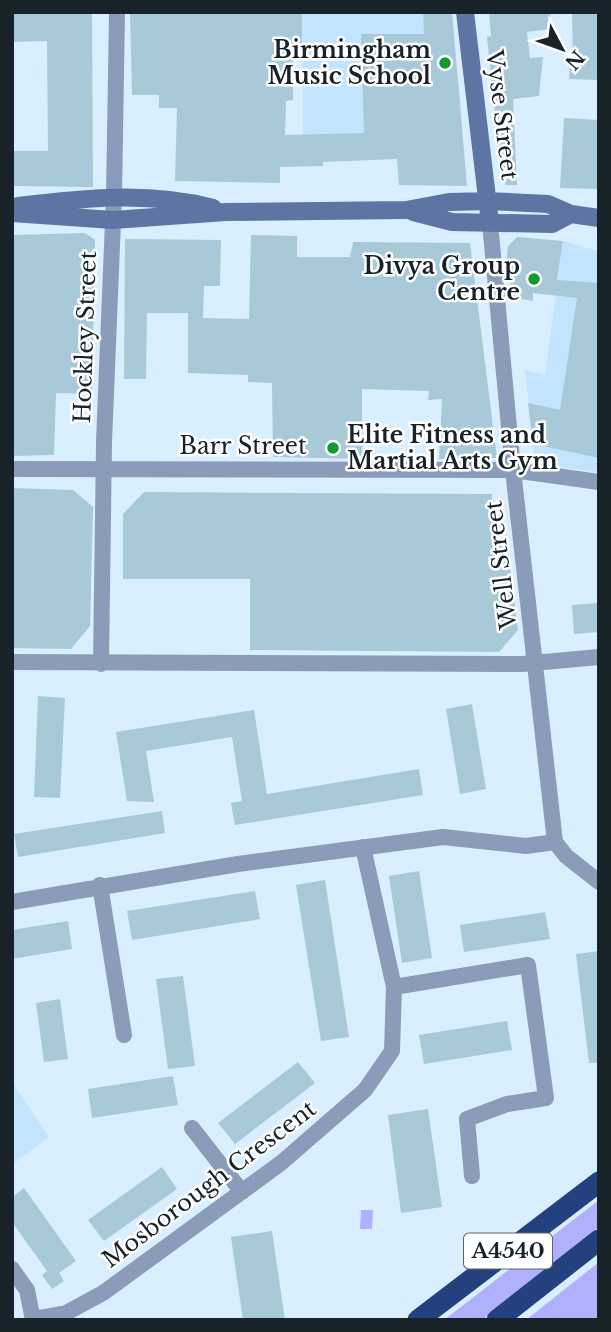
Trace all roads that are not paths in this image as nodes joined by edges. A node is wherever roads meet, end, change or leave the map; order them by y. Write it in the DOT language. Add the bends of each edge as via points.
graph roads {
  1 [pos="117,12"];
  2 [pos="465,12"];
  3 [pos="114,197"];
  4 [pos="488,201"];
  5 [pos="12,207"];
  6 [pos="407,210"];
  7 [pos="226,212"];
  8 [pos="12,213"];
  9 [pos="571,214"];
  10 [pos="599,218"];
  11 [pos="113,220"];
  12 [pos="490,223"];
  13 [pos="12,469"];
  14 [pos="103,469"];
  15 [pos="513,470"];
  16 [pos="599,482"];
  17 [pos="599,657"];
  18 [pos="12,662"];
  19 [pos="536,662"];
  20 [pos="101,664"];
  21 [pos="555,842"];
  22 [pos="363,847"];
  23 [pos="599,882"];
  24 [pos="100,886"];
  25 [pos="12,902"];
  26 [pos="394,987"];
  27 [pos="124,1035"];
  28 [pos="191,1128"];
  29 [pos="472,1176"];
  30 [pos="599,1182"];
  31 [pos="242,1192"];
  32 [pos="599,1240"];
  33 [pos="12,1269"];
  34 [pos="33,1320"];
  35 [pos="418,1320"];
  36 [pos="497,1320"];
  1 -- 3 [label="street, Hockley Street"];
  2 -- 4 [label="main road, Vyse Street"];
  3 -- 5 [label="main road"];
  3 -- 7 [label="main road" via="182,200"];
  3 -- 11 [label="street, Hockley Street"];
  4 -- 6 [label="main road"];
  4 -- 9 [label="main road" via="548,204"];
  4 -- 12 [label="main road, Vyse Street"];
  6 -- 7 [label="main road"];
  6 -- 12 [label="main road" via="452,222"];
  7 -- 11 [label="main road"];
  8 -- 11 [label="main road"];
  9 -- 10 [label="main road"];
  9 -- 12 [label="main road" via="552,224"];
  11 -- 14 [label="street, Hockley Street"];
  12 -- 15 [label="street, Well Street"];
  13 -- 14 [label="street, Barr Street"];
  14 -- 15 [label="street, Barr Street"];
  14 -- 20 [label="street, Hockley Street"];
  15 -- 16 [label="street, Barr Street"];
  15 -- 19 [label="street, Well Street"];
  17 -- 19 [label="street"];
  18 -- 20 [label="street"];
  19 -- 20 [label="street"];
  19 -- 21 [label="street, Well Street"];
  21 -- 22 [label="street" via="526,846 443,836"];
  21 -- 23 [label="street"];
  22 -- 24 [label="street"];
  22 -- 26 [label="street, Mosborough Crescent"];
  24 -- 25 [label="street"];
  24 -- 27 [label="street"];
  26 -- 29 [label="street" via="528,965 546,1098 507,1104 467,1119"];
  26 -- 31 [label="street, Mosborough Crescent" via="392,1051 366,1090"];
  28 -- 31 [label="street"];
  30 -- 35 [label="highway, A4540"];
  31 -- 34 [label="street, Mosborough Crescent" via="103,1293 66,1313"];
  32 -- 36 [label="highway, A4540"];
  33 -- 34 [label="street" via="27,1290"];
}
